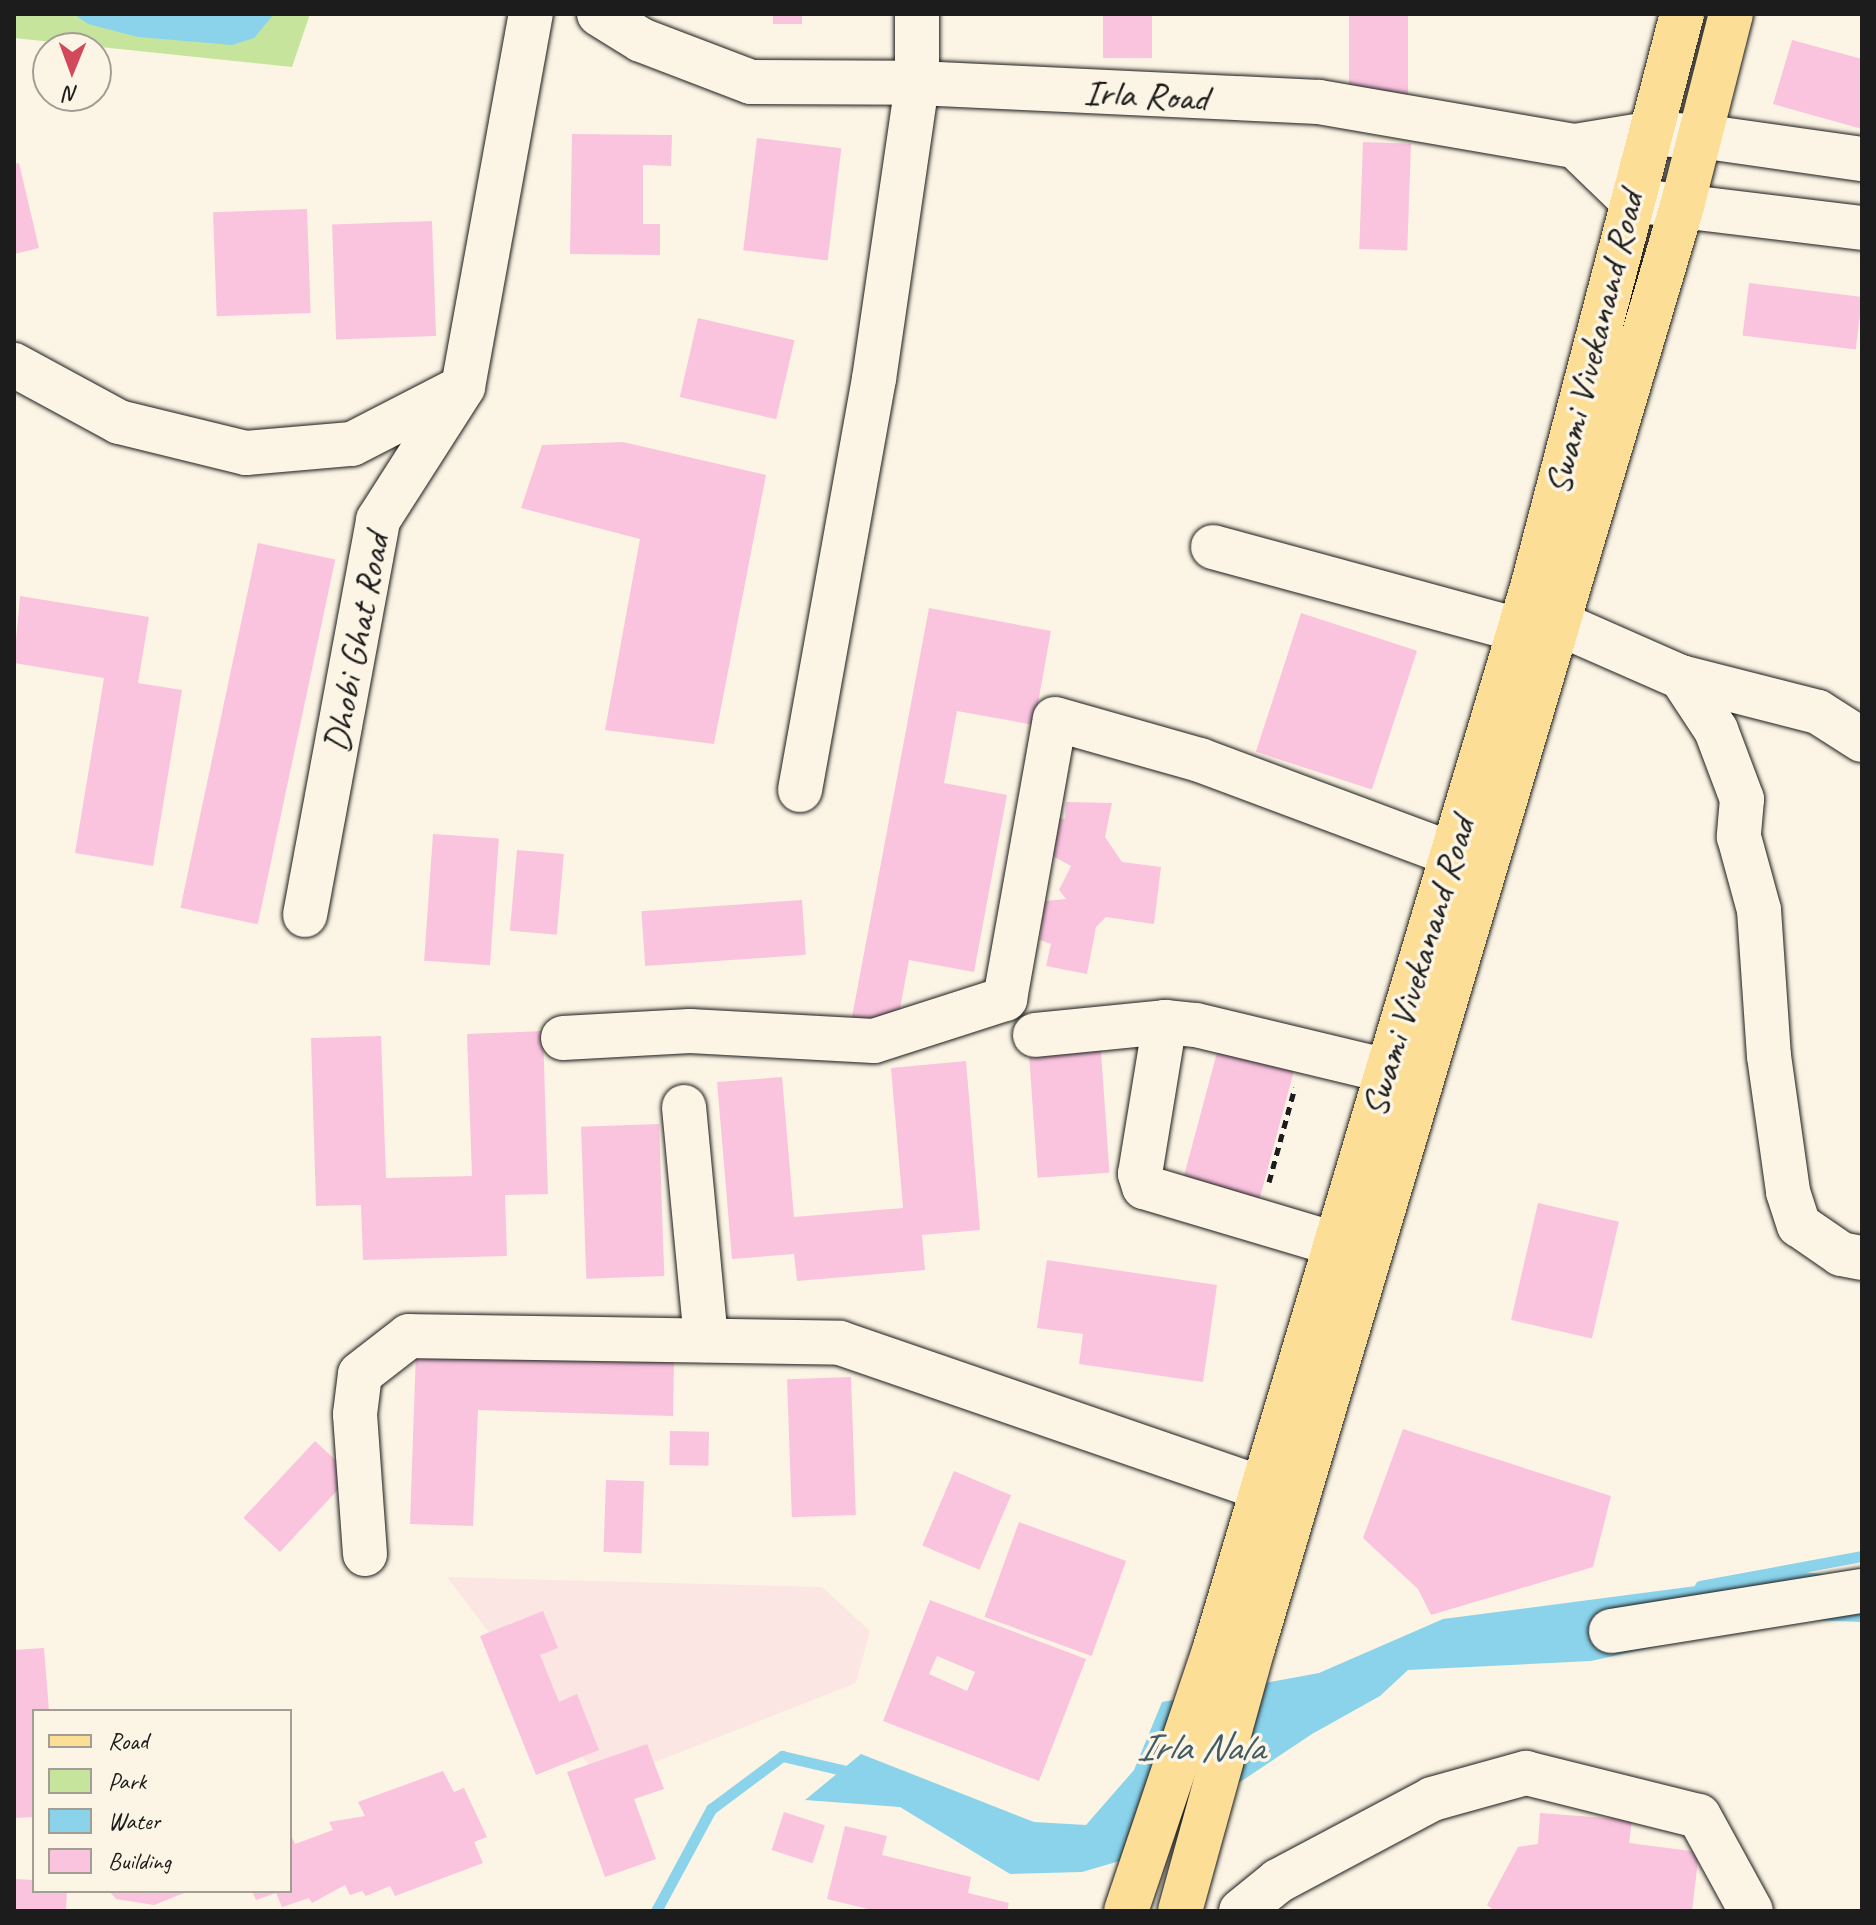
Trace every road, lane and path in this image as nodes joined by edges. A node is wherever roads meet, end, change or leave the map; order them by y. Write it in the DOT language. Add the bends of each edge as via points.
graph roads {
  1 [pos="531,14"];
  2 [pos="599,14"];
  3 [pos="917,14"];
  4 [pos="1682,14"];
  5 [pos="1731,14"];
  6 [pos="917,83"];
  7 [pos="1648,134"];
  8 [pos="1700,136"];
  9 [pos="1575,146"];
  10 [pos="1862,159"];
  11 [pos="1631,200"];
  12 [pos="1682,206"];
  13 [pos="1862,228"];
  14 [pos="14,365"];
  15 [pos="463,387"];
  16 [pos="1213,547"];
  17 [pos="1540,627"];
  18 [pos="1681,677"];
  19 [pos="1862,740"];
  20 [pos="800,790"];
  21 [pos="1452,854"];
  22 [pos="305,915"];
  23 [pos="1165,1022"];
  24 [pos="1035,1035"];
  25 [pos="563,1038"];
  26 [pos="1305,1050"];
  27 [pos="1387,1071"];
  28 [pos="684,1107"];
  29 [pos="1258,1221"];
  30 [pos="1335,1244"];
  31 [pos="1862,1258"];
  32 [pos="706,1340"];
  33 [pos="1280,1490"];
  34 [pos="365,1554"];
  35 [pos="1862,1591"];
  36 [pos="1611,1631"];
  37 [pos="1234,1649"];
  38 [pos="1126,1911"];
  39 [pos="1180,1911"];
  40 [pos="1241,1911"];
  41 [pos="1751,1911"];
  1 -- 15 [label="street, Dhobi Ghat Road"];
  2 -- 6 [label="street, Irla Road" via="641,40 751,82"];
  3 -- 6 [label="street"];
  4 -- 7 [label="main road, Swami Vivekanand Road"];
  5 -- 8 [label="main road, Swami Vivekanand Road"];
  6 -- 9 [label="street, Irla Road" via="1319,102"];
  6 -- 20 [label="street" via="874,379"];
  7 -- 8 [label="street, Irla Road"];
  7 -- 9 [label="street, Irla Road"];
  7 -- 11 [label="main road, Swami Vivekanand Road"];
  8 -- 10 [label="street, Irla Road"];
  8 -- 12 [label="main road, Swami Vivekanand Road"];
  9 -- 11 [label="street"];
  11 -- 12 [label="street"];
  11 -- 17 [label="main road, Swami Vivekanand Road"];
  12 -- 13 [label="street"];
  12 -- 17 [label="main road, Swami Vivekanand Road"];
  14 -- 15 [label="street" via="119,422 246,453 352,444"];
  15 -- 22 [label="street, Dhobi Ghat Road" via="378,520"];
  16 -- 17 [label="street"];
  17 -- 18 [label="street"];
  17 -- 21 [label="main road, Swami Vivekanand Road"];
  17 -- 33 [label="main road, Swami Vivekanand Road"];
  18 -- 19 [label="street" via="1818,712"];
  18 -- 31 [label="street" via="1716,730 1742,799 1739,837 1759,910 1769,1056 1788,1192 1799,1225 1841,1254"];
  21 -- 25 [label="street" via="1200,760 1055,719 1005,999 874,1041 690,1031"];
  21 -- 27 [label="main road, Swami Vivekanand Road"];
  23 -- 24 [label="street"];
  23 -- 26 [label="street"];
  23 -- 29 [label="street" via="1140,1174 1144,1187"];
  26 -- 27 [label="street"];
  26 -- 29 [label="path"];
  27 -- 30 [label="main road, Swami Vivekanand Road"];
  28 -- 32 [label="street"];
  29 -- 30 [label="street"];
  30 -- 33 [label="main road, Swami Vivekanand Road"];
  32 -- 33 [label="street" via="840,1343"];
  32 -- 34 [label="street" via="409,1336 360,1374 355,1414"];
  33 -- 37 [label="main road, Swami Vivekanand Road"];
  35 -- 36 [label="street"];
  37 -- 38 [label="main road, Swami Vivekanand Road" via="1138,1868"];
  37 -- 39 [label="main road, Swami Vivekanand Road" via="1202,1838"];
  40 -- 41 [label="street" via="1278,1881 1432,1799 1526,1773 1699,1816"];
}
